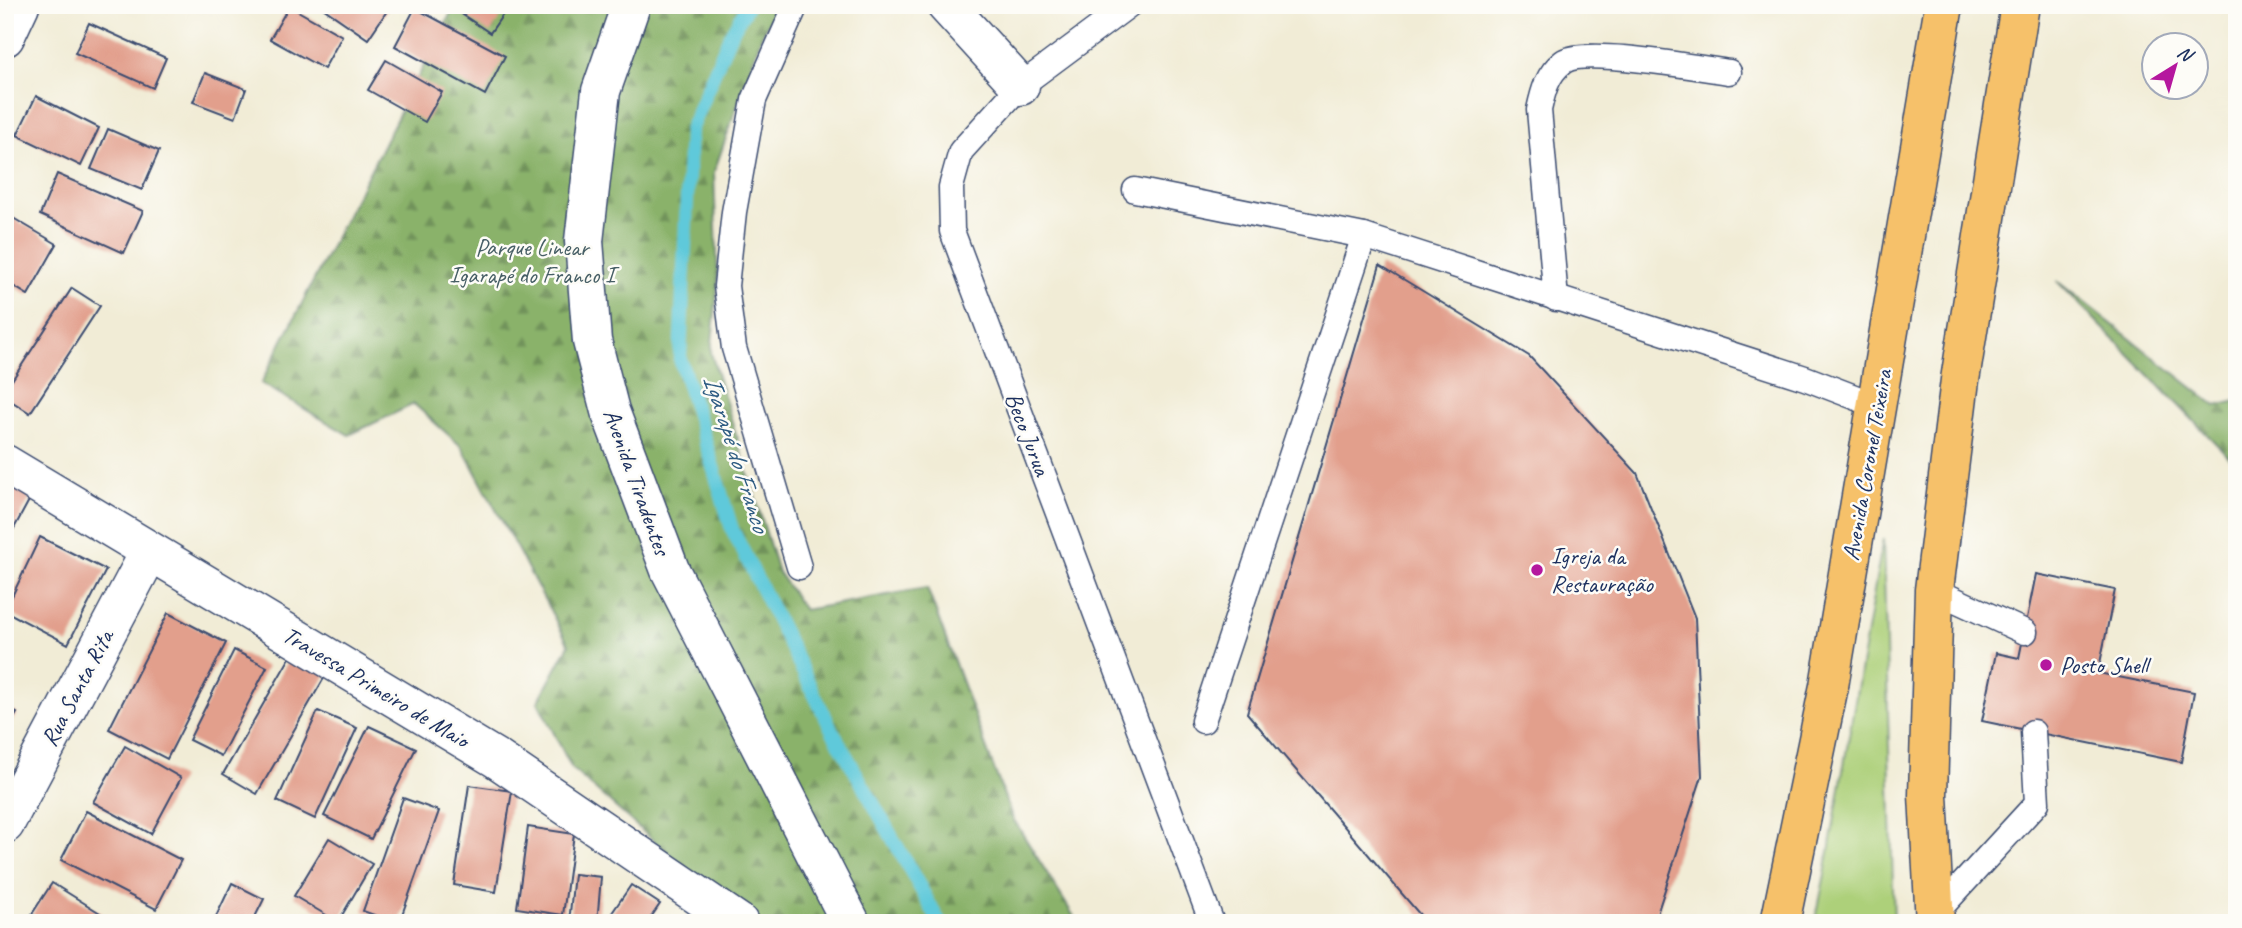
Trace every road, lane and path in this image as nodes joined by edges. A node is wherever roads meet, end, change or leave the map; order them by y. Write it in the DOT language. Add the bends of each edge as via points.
graph roads {
  1 [pos="20,5"];
  2 [pos="631,5"];
  3 [pos="796,5"];
  4 [pos="946,5"];
  5 [pos="1129,5"];
  6 [pos="1944,5"];
  7 [pos="2020,5"];
  8 [pos="5,37"];
  9 [pos="1729,72"];
  10 [pos="1020,86"];
  11 [pos="1135,190"];
  12 [pos="1364,236"];
  13 [pos="1556,299"];
  14 [pos="1878,406"];
  15 [pos="5,464"];
  16 [pos="149,553"];
  17 [pos="800,567"];
  18 [pos="1934,590"];
  19 [pos="2025,632"];
  20 [pos="1203,721"];
  21 [pos="2034,732"];
  22 [pos="5,824"];
  23 [pos="1935,919"];
  24 [pos="739,923"];
  25 [pos="851,923"];
  26 [pos="1212,923"];
  27 [pos="1780,923"];
  1 -- 8 [label="street"];
  2 -- 25 [label="street, Avenida Tiradentes" via="601,91 584,241 592,341 610,411 670,570"];
  3 -- 17 [label="lane" via="754,100 726,286 734,348"];
  4 -- 10 [label="street"];
  5 -- 10 [label="lane, Beco Jurua"];
  6 -- 14 [label="highway, Avenida Coronel Teixeira"];
  7 -- 18 [label="highway" via="1960,380"];
  9 -- 13 [label="lane" via="1590,55 1564,61 1546,81 1539,110"];
  10 -- 26 [label="lane, Beco Jurua" via="961,151 951,187 952,231"];
  11 -- 12 [label="lane"];
  12 -- 13 [label="lane"];
  12 -- 20 [label="lane"];
  13 -- 14 [label="lane" via="1805,377"];
  14 -- 27 [label="highway, Avenida Coronel Teixeira" via="1829,686"];
  15 -- 16 [label="street, Travessa Primeiro de Maio"];
  16 -- 22 [label="street, Rua Santa Rita"];
  16 -- 24 [label="street, Travessa Primeiro de Maio" via="497,759"];
  18 -- 19 [label="lane"];
  18 -- 23 [label="highway" via="1928,795"];
  21 -- 23 [label="lane" via="2037,803"];
}
